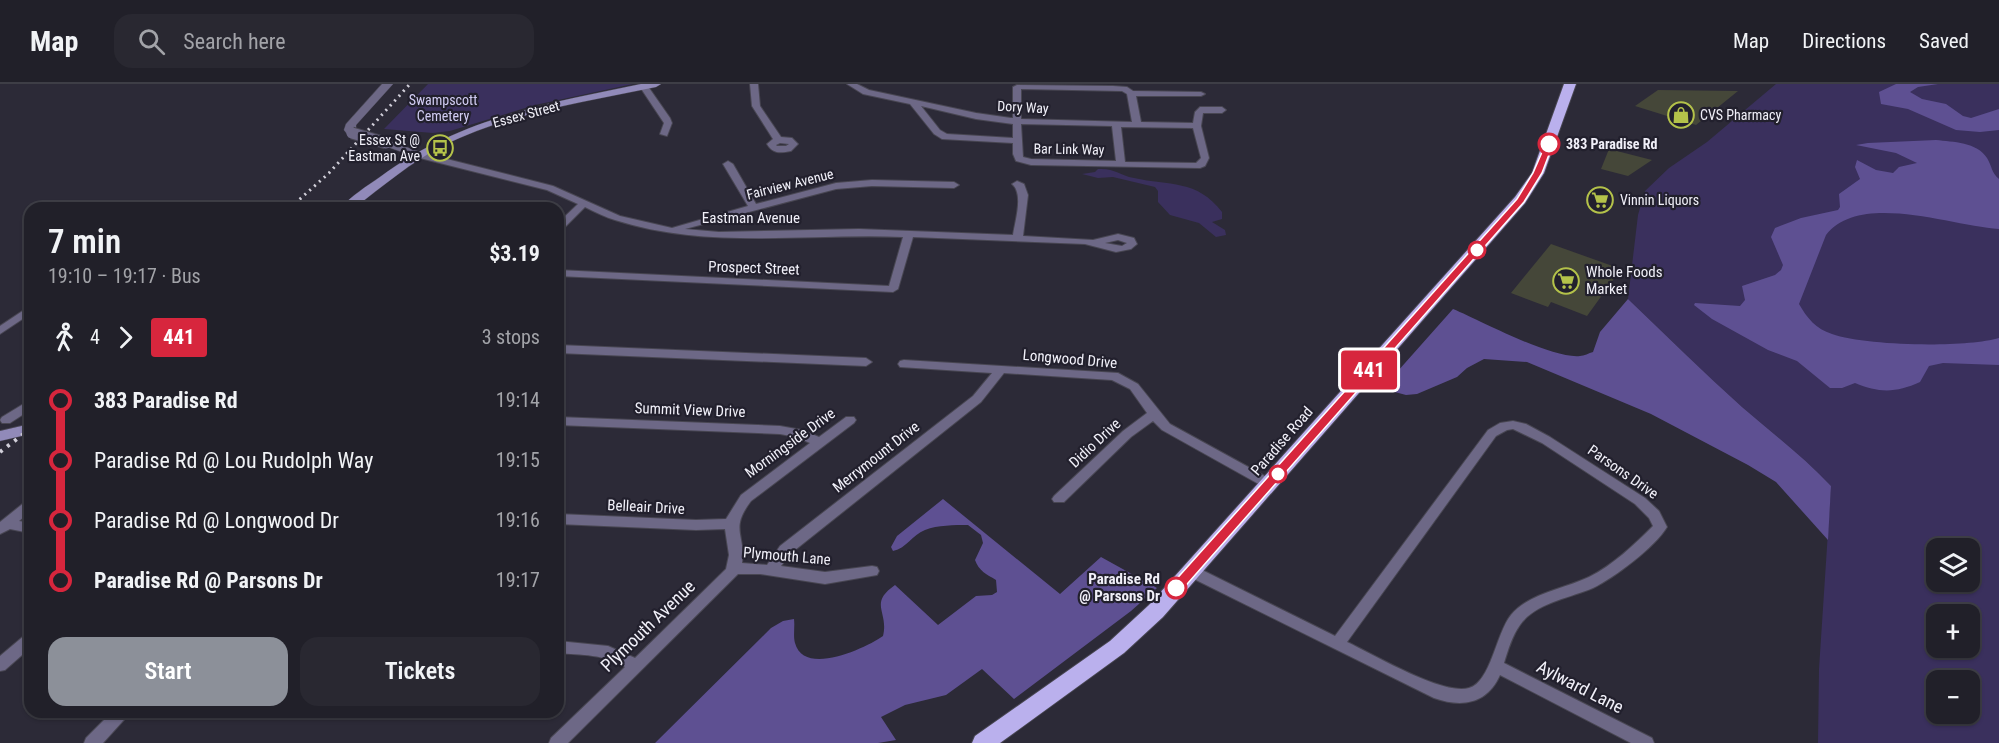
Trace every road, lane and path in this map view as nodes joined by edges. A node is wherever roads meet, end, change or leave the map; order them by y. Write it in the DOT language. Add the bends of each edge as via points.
graph roads {
  1 [pos="388,84"];
  2 [pos="754,84"];
  3 [pos="851,84"];
  4 [pos="1570,84"];
  5 [pos="650,85"];
  6 [pos="1131,93"];
  7 [pos="1200,94"];
  8 [pos="913,102"];
  9 [pos="1222,110"];
  10 [pos="1018,122"];
  11 [pos="1116,124"];
  12 [pos="1137,124"];
  13 [pos="1197,126"];
  14 [pos="664,134"];
  15 [pos="778,140"];
  16 [pos="1016,141"];
  17 [pos="419,155"];
  18 [pos="728,164"];
  19 [pos="1121,164"];
  20 [pos="1017,184"];
  21 [pos="954,185"];
  22 [pos="355,202"];
  23 [pos="583,204"];
  24 [pos="753,207"];
  25 [pos="564,223"];
  26 [pos="670,230"];
  27 [pos="909,234"];
  28 [pos="1018,239"];
  29 [pos="1095,242"];
  30 [pos="564,273"];
  31 [pos="24,313"];
  32 [pos="0,331"];
  33 [pos="564,349"];
  34 [pos="866,362"];
  35 [pos="904,364"];
  36 [pos="1001,369"];
  37 [pos="24,409"];
  38 [pos="1154,414"];
  39 [pos="850,420"];
  40 [pos="564,421"];
  41 [pos="4,427"];
  42 [pos="24,429"];
  43 [pos="819,442"];
  44 [pos="1269,484"];
  45 [pos="1059,499"];
  46 [pos="24,510"];
  47 [pos="564,519"];
  48 [pos="732,524"];
  49 [pos="4,526"];
  50 [pos="24,528"];
  51 [pos="734,568"];
  52 [pos="771,570"];
  53 [pos="872,571"];
  54 [pos="1191,571"];
  55 [pos="24,644"];
  56 [pos="1337,644"];
  57 [pos="564,648"];
  58 [pos="0,664"];
  59 [pos="635,666"];
  60 [pos="1497,666"];
  61 [pos="117,718"];
  62 [pos="986,742"];
  63 [pos="92,743"];
  64 [pos="557,743"];
  65 [pos="1646,743"];
  1 -- 17 [label="street, bridge" via="349,130"];
  2 -- 15 [label="street" via="756,106"];
  3 -- 8 [label="street, Dory Way" via="866,92"];
  4 -- 44 [label="highway, Paradise Road" via="1538,173 1520,200"];
  5 -- 14 [label="street" via="668,123"];
  5 -- 17 [label="main road, Essex Street" via="512,117 453,137"];
  6 -- 7 [label="street"];
  6 -- 10 [label="street, Bar Link Way" via="1124,89 1017,87"];
  6 -- 12 [label="street"];
  8 -- 10 [label="street, Dory Way"];
  8 -- 16 [label="street" via="945,137"];
  9 -- 13 [label="street" via="1200,111"];
  10 -- 11 [label="street, Dory Way"];
  10 -- 16 [label="street, Bar Link Way"];
  11 -- 12 [label="street, Dory Way"];
  11 -- 19 [label="street, Bar Link Way"];
  12 -- 13 [label="street, Dory Way"];
  13 -- 19 [label="street, Bar Link Way" via="1205,162 1197,166"];
  16 -- 19 [label="street, Bar Link Way" via="1017,154 1023,161"];
  17 -- 22 [label="main road, Essex Street"];
  17 -- 23 [label="street, Eastman Avenue" via="549,188"];
  18 -- 24 [label="street"];
  20 -- 28 [label="street" via="1023,195"];
  21 -- 24 [label="street, Fairview Avenue" via="846,184"];
  23 -- 25 [label="street"];
  23 -- 26 [label="street, Eastman Avenue" via="616,218"];
  24 -- 26 [label="street, Fairview Avenue"];
  26 -- 27 [label="street, Eastman Avenue" via="719,235"];
  27 -- 28 [label="street, Eastman Avenue"];
  27 -- 30 [label="street, Prospect Street" via="893,289"];
  28 -- 29 [label="street, Eastman Avenue"];
  31 -- 32 [label="street"];
  33 -- 34 [label="street"];
  35 -- 36 [label="street, Longwood Drive"];
  36 -- 38 [label="street, Longwood Drive" via="1114,376 1140,392"];
  36 -- 52 [label="street, Merrymount Drive" via="977,399 785,550"];
  37 -- 41 [label="street"];
  38 -- 44 [label="street, Longwood Drive" via="1166,427"];
  38 -- 45 [label="street, Didio Drive" via="1127,434"];
  39 -- 43 [label="street, Morningside Drive"];
  40 -- 43 [label="street, Summit View Drive" via="780,430"];
  41 -- 42 [label="main road"];
  43 -- 48 [label="street, Morningside Drive" via="746,498"];
  44 -- 54 [label="highway, Paradise Road"];
  46 -- 49 [label="street"];
  47 -- 48 [label="street, Belleair Drive"];
  48 -- 51 [label="street" via="737,557"];
  49 -- 50 [label="street"];
  51 -- 52 [label="street, Plymouth Lane"];
  51 -- 59 [label="street, Plymouth Avenue"];
  52 -- 53 [label="street, Plymouth Lane" via="825,578"];
  54 -- 56 [label="street, Parsons Drive"];
  54 -- 62 [label="highway, Paradise Road" via="1156,611 1117,646"];
  55 -- 58 [label="street"];
  56 -- 60 [label="street, Parsons Drive" via="1454,697 1479,693"];
  56 -- 60 [label="street, Parsons Drive" via="1492,433 1513,425 1546,440 1640,501 1654,514 1660,527 1607,573 1539,604 1516,619"];
  57 -- 59 [label="street" via="614,654"];
  59 -- 64 [label="street, Plymouth Avenue"];
  60 -- 65 [label="street, Aylward Lane"];
  61 -- 63 [label="street"];
}
